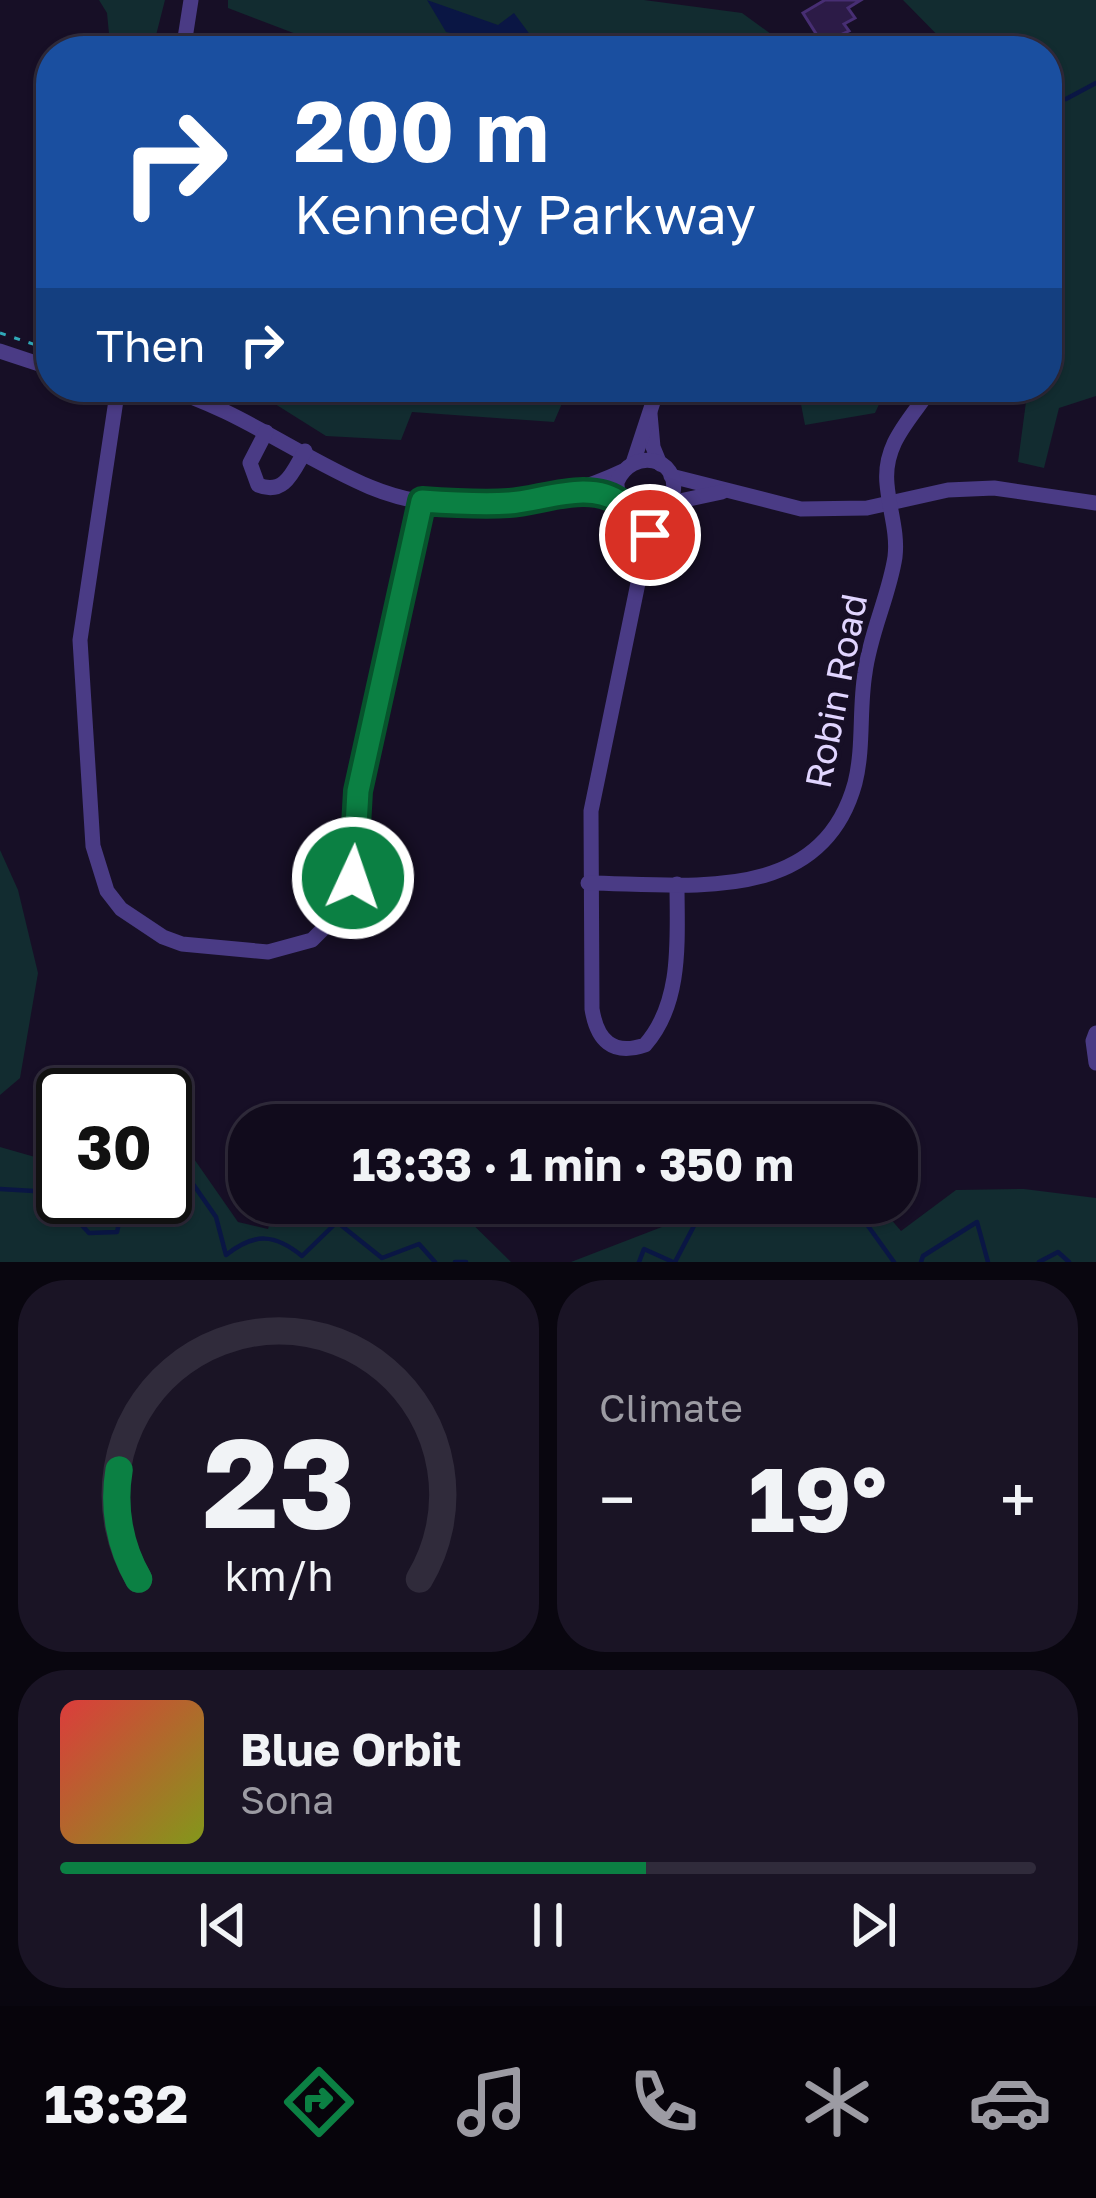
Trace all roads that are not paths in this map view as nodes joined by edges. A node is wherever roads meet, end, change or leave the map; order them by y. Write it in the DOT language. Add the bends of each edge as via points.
graph roads {
  1 [pos="190,0"];
  2 [pos="185,36"];
  3 [pos="0,351"];
  4 [pos="36,363"];
  5 [pos="116,402"];
  6 [pos="205,402"];
  7 [pos="654,402"];
  8 [pos="921,402"];
  9 [pos="650,414"];
  10 [pos="266,432"];
  11 [pos="304,451"];
  12 [pos="628,467"];
  13 [pos="666,470"];
  14 [pos="725,491"];
  15 [pos="567,492"];
  16 [pos="422,501"];
  17 [pos="1096,502"];
  18 [pos="890,506"];
  19 [pos="625,507"];
  20 [pos="666,508"];
  21 [pos="644,554"];
  22 [pos="588,883"];
  23 [pos="677,884"];
  24 [pos="1096,1033"];
  25 [pos="1096,1063"];
  1 -- 2 [label="street"];
  3 -- 4 [label="street"];
  5 -- 16 [label="street" via="80,640 92,846 107,891 141,926 182,944 268,952 312,940 340,912 353,878 363,764"];
  6 -- 10 [label="street"];
  7 -- 9 [label="street"];
  8 -- 18 [label="street, Robin Road" via="894,440"];
  9 -- 12 [label="street"];
  9 -- 13 [label="street" via="653,447"];
  10 -- 11 [label="street"];
  10 -- 11 [label="street" via="250,464 258,485 284,484"];
  11 -- 16 [label="street" via="368,486"];
  12 -- 13 [label="street" via="647,460"];
  12 -- 15 [label="street"];
  12 -- 19 [label="street" via="617,482"];
  13 -- 14 [label="street"];
  13 -- 20 [label="street" via="674,489"];
  14 -- 18 [label="street" via="801,508"];
  14 -- 20 [label="street"];
  15 -- 16 [label="street" via="514,503"];
  15 -- 19 [label="street"];
  17 -- 18 [label="street" via="994,488"];
  18 -- 23 [label="street, Robin Road" via="894,562 864,676 861,748 844,812 810,852 767,877"];
  19 -- 20 [label="street" via="644,517"];
  19 -- 21 [label="street"];
  20 -- 21 [label="street"];
  21 -- 22 [label="street" via="595,775"];
  22 -- 23 [label="street, Robin Road"];
  22 -- 23 [label="street" via="595,1029 603,1042 631,1050 655,1034 674,982"];
  24 -- 25 [label="street"];
}
